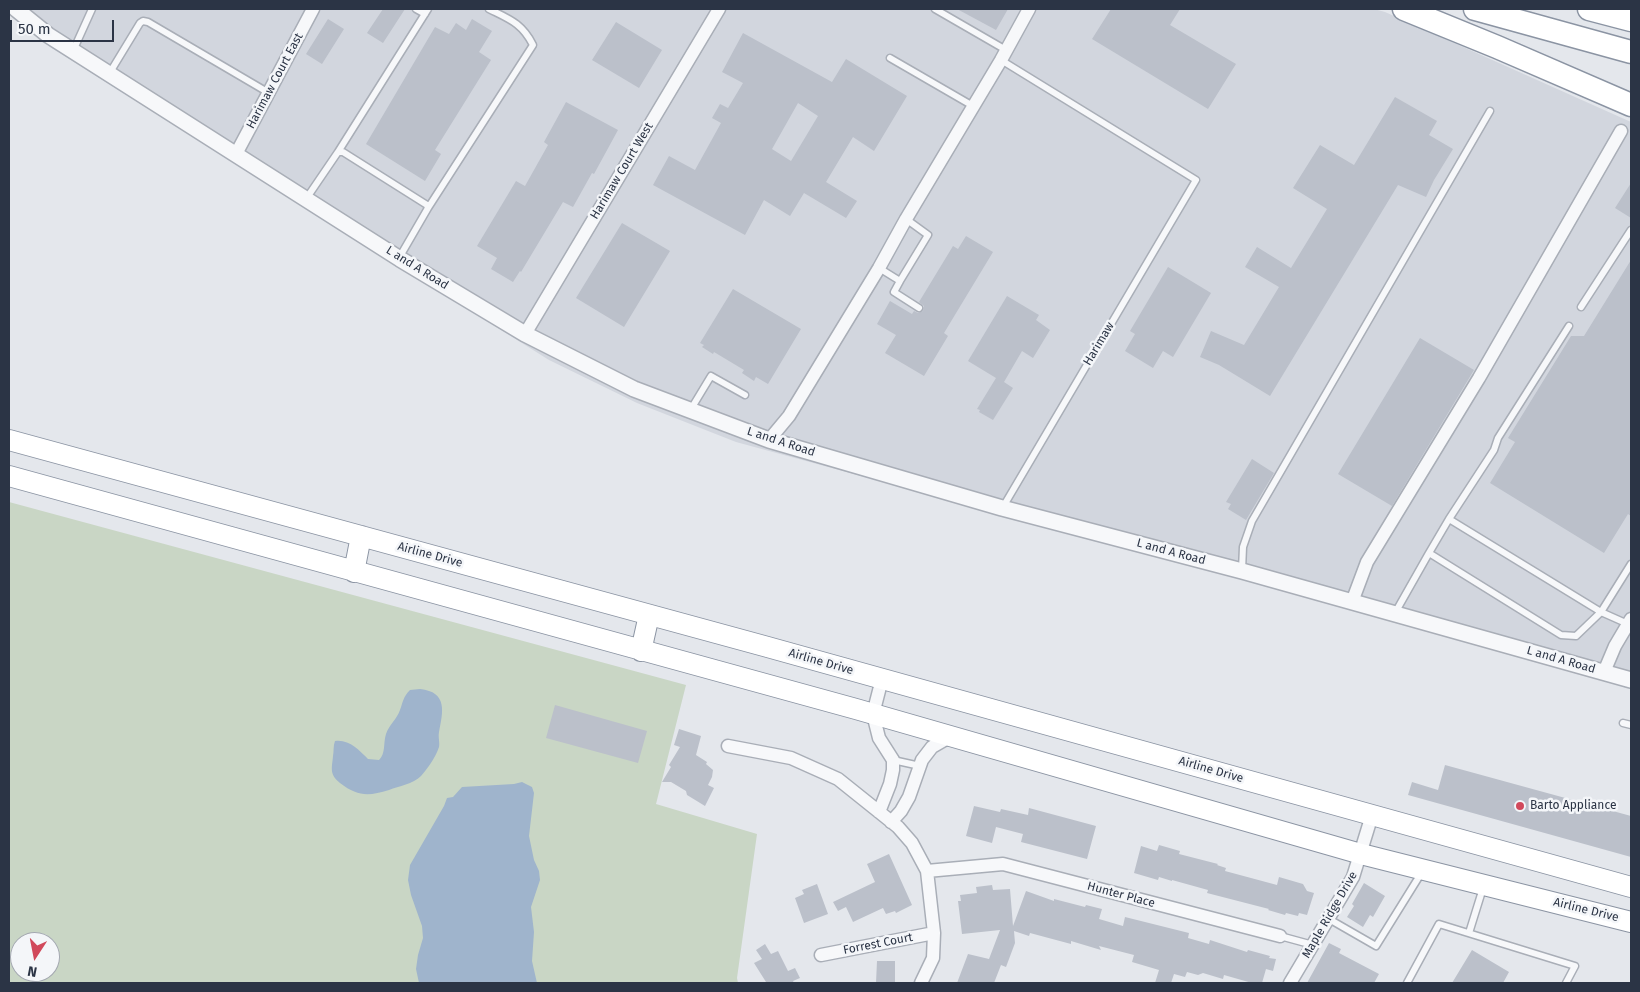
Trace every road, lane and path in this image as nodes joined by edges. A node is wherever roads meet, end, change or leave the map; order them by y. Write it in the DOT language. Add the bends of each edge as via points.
graph roads {
  1 [pos="16,9"];
  2 [pos="92,9"];
  3 [pos="313,9"];
  4 [pos="416,9"];
  5 [pos="489,9"];
  6 [pos="719,9"];
  7 [pos="935,9"];
  8 [pos="1029,9"];
  9 [pos="1404,9"];
  10 [pos="1475,9"];
  11 [pos="1590,9"];
  12 [pos="427,12"];
  13 [pos="1631,20"];
  14 [pos="73,51"];
  15 [pos="1631,52"];
  16 [pos="1004,55"];
  17 [pos="890,58"];
  18 [pos="109,74"];
  19 [pos="269,93"];
  20 [pos="1631,105"];
  21 [pos="973,106"];
  22 [pos="1490,111"];
  23 [pos="1620,131"];
  24 [pos="341,152"];
  25 [pos="236,154"];
  26 [pos="306,199"];
  27 [pos="428,207"];
  28 [pos="906,219"];
  29 [pos="1631,230"];
  30 [pos="399,258"];
  31 [pos="879,268"];
  32 [pos="900,282"];
  33 [pos="1582,307"];
  34 [pos="919,308"];
  35 [pos="1570,326"];
  36 [pos="525,334"];
  37 [pos="744,395"];
  38 [pos="691,410"];
  39 [pos="9,440"];
  40 [pos="769,440"];
  41 [pos="9,476"];
  42 [pos="1002,508"];
  43 [pos="1449,519"];
  44 [pos="361,536"];
  45 [pos="1429,553"];
  46 [pos="1631,564"];
  47 [pos="1242,571"];
  48 [pos="354,572"];
  49 [pos="1352,602"];
  50 [pos="1601,612"];
  51 [pos="1395,614"];
  52 [pos="649,615"];
  53 [pos="1630,622"];
  54 [pos="641,651"];
  55 [pos="1604,672"];
  56 [pos="882,679"];
  57 [pos="1631,680"];
  58 [pos="873,714"];
  59 [pos="1623,723"];
  60 [pos="1631,725"];
  61 [pos="951,736"];
  62 [pos="728,746"];
  63 [pos="892,760"];
  64 [pos="920,766"];
  65 [pos="878,812"];
  66 [pos="1372,815"];
  67 [pos="891,822"];
  68 [pos="1361,854"];
  69 [pos="1424,869"];
  70 [pos="927,871"];
  71 [pos="1484,885"];
  72 [pos="1631,888"];
  73 [pos="1329,919"];
  74 [pos="1631,922"];
  75 [pos="1469,933"];
  76 [pos="934,934"];
  77 [pos="1280,936"];
  78 [pos="1313,945"];
  79 [pos="821,955"];
  80 [pos="921,983"];
  81 [pos="1290,983"];
  82 [pos="1407,983"];
  83 [pos="1566,983"];
  1 -- 14 [label="street, L and A Road"];
  2 -- 14 [label="lane"];
  3 -- 19 [label="street, Harimaw Court East"];
  4 -- 12 [label="lane"];
  5 -- 27 [label="lane" via="514,21 534,44"];
  6 -- 36 [label="street, Harimaw Court West"];
  7 -- 16 [label="lane"];
  8 -- 16 [label="street"];
  9 -- 20 [label="highway"];
  10 -- 15 [label="highway"];
  11 -- 13 [label="highway"];
  12 -- 24 [label="lane"];
  14 -- 18 [label="street, L and A Road"];
  16 -- 21 [label="street"];
  16 -- 42 [label="lane, Harimaw" via="1196,180"];
  17 -- 21 [label="lane"];
  18 -- 19 [label="lane" via="143,21"];
  18 -- 25 [label="street, L and A Road"];
  19 -- 25 [label="street, Harimaw Court East"];
  21 -- 28 [label="street"];
  22 -- 47 [label="lane" via="1252,521 1243,547"];
  23 -- 49 [label="street" via="1479,378 1367,562"];
  24 -- 26 [label="lane"];
  24 -- 27 [label="lane"];
  25 -- 26 [label="street, L and A Road"];
  26 -- 30 [label="street, L and A Road"];
  27 -- 30 [label="lane"];
  28 -- 31 [label="street"];
  28 -- 32 [label="lane" via="928,235"];
  29 -- 33 [label="lane"];
  30 -- 36 [label="street, L and A Road"];
  31 -- 32 [label="lane"];
  31 -- 40 [label="street" via="789,416"];
  32 -- 34 [label="lane" via="894,292"];
  35 -- 43 [label="lane"];
  36 -- 38 [label="street, L and A Road" via="634,389"];
  37 -- 38 [label="lane" via="710,376"];
  38 -- 40 [label="street, L and A Road"];
  39 -- 44 [label="highway, Airline Drive"];
  40 -- 42 [label="street, L and A Road"];
  41 -- 48 [label="highway, Airline Drive"];
  42 -- 47 [label="street, L and A Road"];
  43 -- 45 [label="lane"];
  43 -- 50 [label="lane"];
  44 -- 48 [label="highway"];
  44 -- 52 [label="highway, Airline Drive"];
  45 -- 50 [label="lane" via="1561,635 1576,636"];
  45 -- 51 [label="lane"];
  46 -- 50 [label="lane"];
  47 -- 49 [label="street, L and A Road"];
  48 -- 54 [label="highway, Airline Drive"];
  49 -- 51 [label="street, L and A Road"];
  50 -- 53 [label="lane"];
  51 -- 55 [label="street, L and A Road"];
  52 -- 54 [label="highway"];
  52 -- 56 [label="highway, Airline Drive"];
  53 -- 55 [label="street"];
  54 -- 58 [label="highway, Airline Drive"];
  55 -- 57 [label="street, L and A Road"];
  56 -- 58 [label="street"];
  56 -- 66 [label="highway, Airline Drive"];
  58 -- 61 [label="highway, Airline Drive"];
  58 -- 63 [label="street" via="879,738"];
  59 -- 60 [label="lane"];
  61 -- 64 [label="street" via="932,748"];
  61 -- 68 [label="highway, Airline Drive"];
  62 -- 65 [label="street" via="791,758 838,779"];
  63 -- 64 [label="lane"];
  63 -- 65 [label="street" via="890,784"];
  64 -- 67 [label="street" via="909,797"];
  65 -- 67 [label="street"];
  66 -- 68 [label="street, Maple Ridge Drive"];
  66 -- 72 [label="highway, Airline Drive"];
  67 -- 70 [label="street" via="912,843"];
  68 -- 69 [label="highway, Airline Drive"];
  68 -- 73 [label="street, Maple Ridge Drive" via="1353,878"];
  69 -- 71 [label="highway, Airline Drive"];
  69 -- 73 [label="lane" via="1376,946"];
  70 -- 76 [label="street"];
  70 -- 77 [label="street, Hunter Place" via="1003,864"];
  71 -- 74 [label="highway, Airline Drive"];
  71 -- 75 [label="lane"];
  73 -- 78 [label="street, Maple Ridge Drive"];
  75 -- 82 [label="lane" via="1438,924"];
  75 -- 83 [label="lane" via="1575,966"];
  76 -- 79 [label="street, Forrest Court"];
  76 -- 80 [label="street" via="932,958"];
  77 -- 78 [label="lane, Hunter Place"];
  78 -- 81 [label="street, Maple Ridge Drive"];
}
